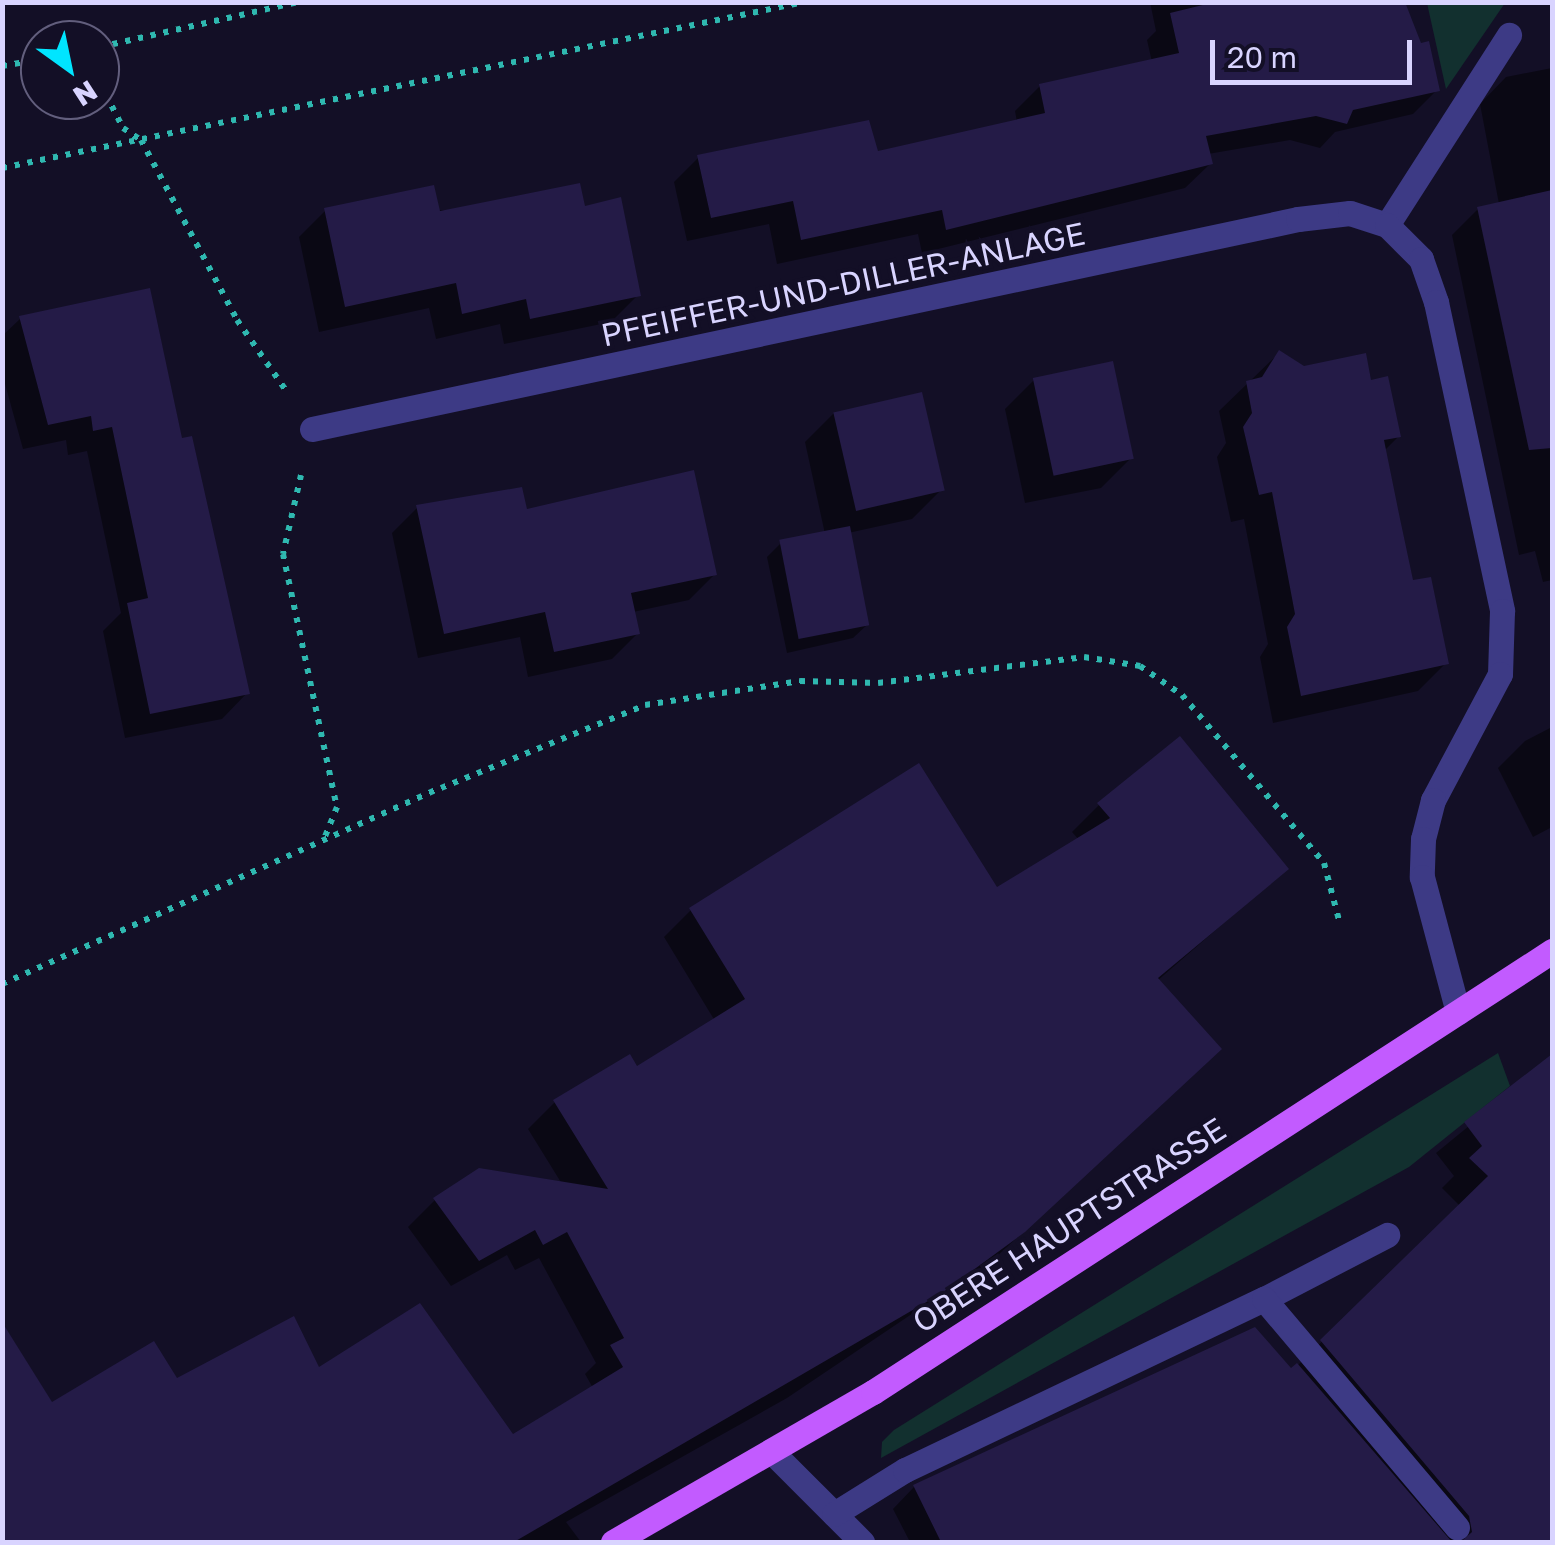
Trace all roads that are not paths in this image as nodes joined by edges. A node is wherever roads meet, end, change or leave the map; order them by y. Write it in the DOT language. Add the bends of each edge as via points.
graph roads {
  1 [pos="1509,35"];
  2 [pos="1386,225"];
  3 [pos="312,429"];
  4 [pos="1552,952"];
  5 [pos="1458,1012"];
  6 [pos="1388,1235"];
  7 [pos="1264,1298"];
  8 [pos="770,1451"];
  9 [pos="834,1514"];
  10 [pos="1458,1527"];
  11 [pos="614,1542"];
  12 [pos="862,1542"];
  1 -- 2 [label="street"];
  2 -- 3 [label="street, PFEIFFER-UND-DILLER-ANLAGE" via="1350,212 1298,219"];
  2 -- 5 [label="street" via="1421,259 1436,302 1502,612 1500,674 1433,800 1423,839 1422,877"];
  4 -- 5 [label="main road, OBERE HAUPTSTRASSE"];
  5 -- 8 [label="main road, OBERE HAUPTSTRASSE" via="963,1334"];
  6 -- 7 [label="street"];
  7 -- 9 [label="street" via="958,1444"];
  7 -- 10 [label="street"];
  8 -- 9 [label="street"];
  8 -- 11 [label="main road, OBERE HAUPTSTRASSE"];
  9 -- 12 [label="street"];
}
